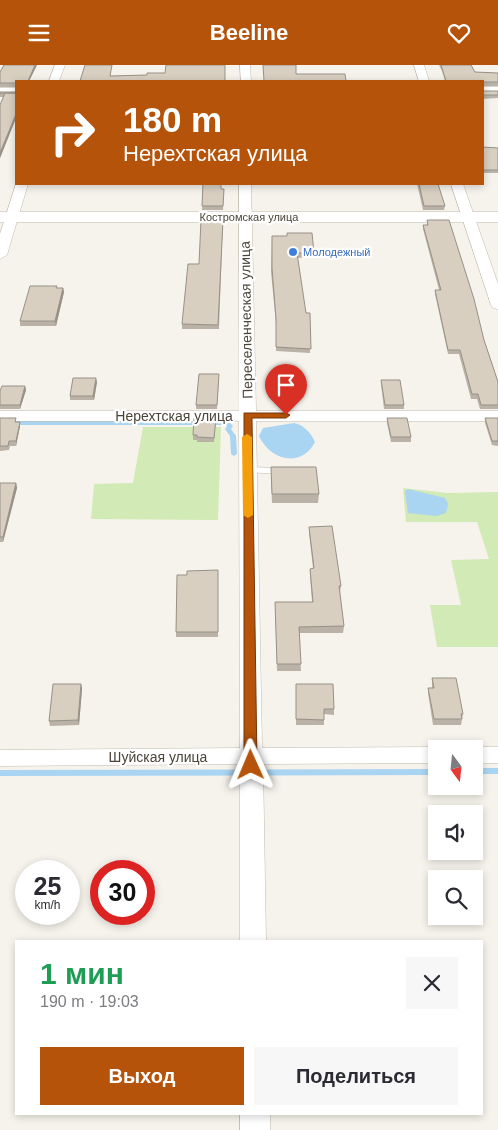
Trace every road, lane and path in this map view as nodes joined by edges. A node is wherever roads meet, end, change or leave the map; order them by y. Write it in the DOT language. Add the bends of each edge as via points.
graph roads {
  1 [pos="60,65"];
  2 [pos="245,65"];
  3 [pos="419,65"];
  4 [pos="54,80"];
  5 [pos="246,80"];
  6 [pos="424,80"];
  7 [pos="484,90"];
  8 [pos="498,90"];
  9 [pos="0,91"];
  10 [pos="15,91"];
  11 [pos="22,185"];
  12 [pos="245,185"];
  13 [pos="457,185"];
  14 [pos="6,217"];
  15 [pos="245,217"];
  16 [pos="467,217"];
  17 [pos="498,217"];
  18 [pos="0,255"];
  19 [pos="498,305"];
  20 [pos="247,415"];
  21 [pos="0,416"];
  22 [pos="498,416"];
  23 [pos="247,470"];
  24 [pos="297,471"];
  25 [pos="483,755"];
  26 [pos="498,755"];
  27 [pos="428,756"];
  28 [pos="0,758"];
  29 [pos="251,767"];
  30 [pos="253,940"];
  31 [pos="255,1115"];
  32 [pos="255,1130"];
  1 -- 4 [label="street"];
  2 -- 5 [label="street"];
  3 -- 6 [label="street"];
  7 -- 8 [label="street"];
  9 -- 10 [label="street"];
  11 -- 14 [label="street"];
  12 -- 15 [label="street, Переселенческая улица"];
  13 -- 16 [label="street"];
  14 -- 15 [label="street, Костромская улица"];
  14 -- 18 [label="street"];
  15 -- 16 [label="street, Костромская улица"];
  15 -- 20 [label="street, Переселенческая улица"];
  16 -- 17 [label="street, Костромская улица"];
  16 -- 19 [label="street"];
  20 -- 21 [label="street, Нерехтская улица"];
  20 -- 22 [label="street, Нерехтская улица"];
  20 -- 23 [label="street, Переселенческая улица"];
  23 -- 24 [label="lane"];
  23 -- 29 [label="street, Переселенческая улица"];
  25 -- 26 [label="street"];
  27 -- 29 [label="street, Шуйская улица"];
  28 -- 29 [label="street, Шуйская улица"];
  29 -- 30 [label="street, Переселенческая улица"];
  31 -- 32 [label="street"];
}
